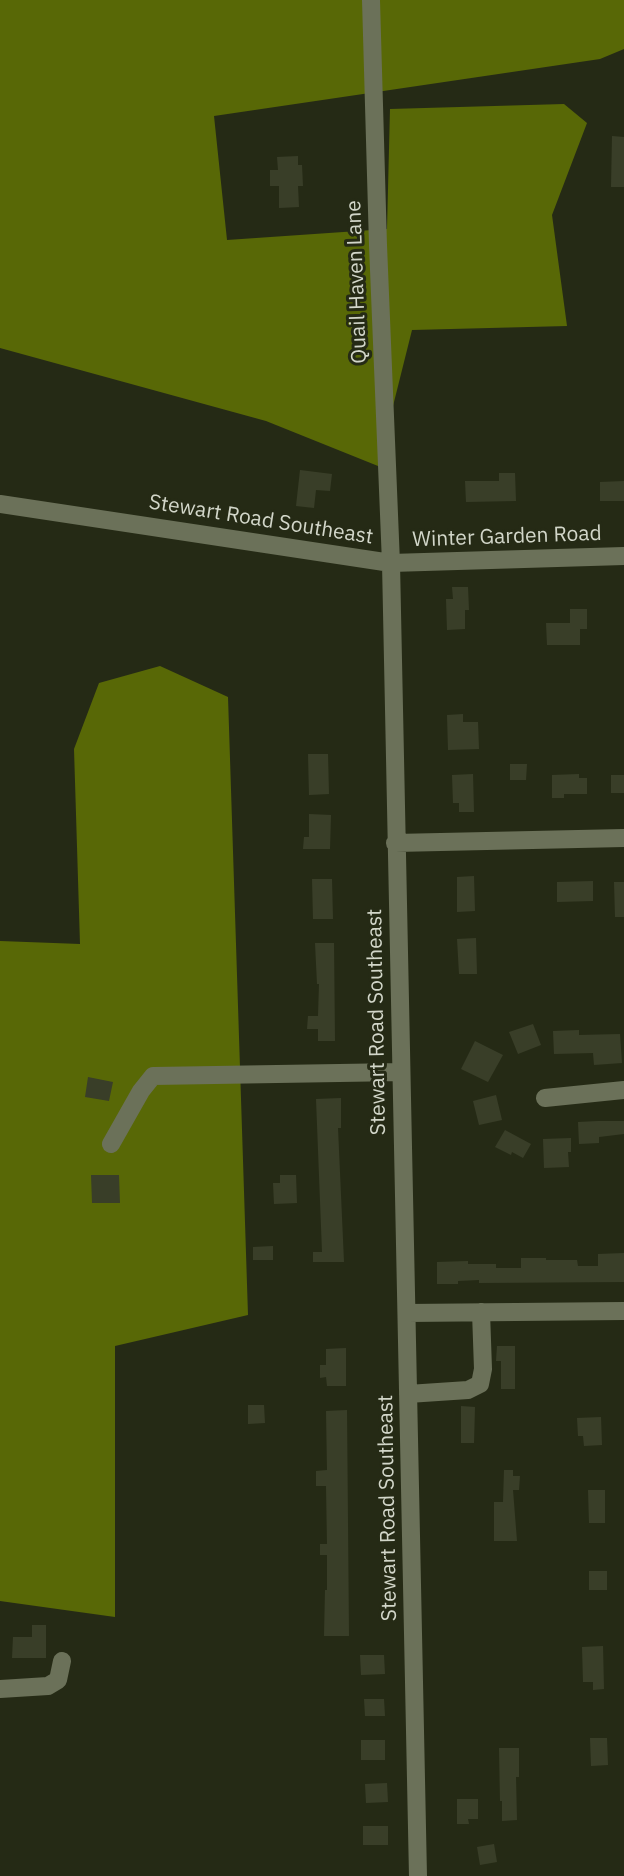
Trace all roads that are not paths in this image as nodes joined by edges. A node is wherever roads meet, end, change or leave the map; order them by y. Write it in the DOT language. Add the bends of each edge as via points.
graph roads {
  1 [pos="371,0"];
  2 [pos="0,504"];
  3 [pos="624,556"];
  4 [pos="391,563"];
  5 [pos="624,838"];
  6 [pos="396,843"];
  7 [pos="401,1072"];
  8 [pos="624,1090"];
  9 [pos="545,1098"];
  10 [pos="111,1144"];
  11 [pos="624,1311"];
  12 [pos="481,1312"];
  13 [pos="407,1313"];
  14 [pos="408,1394"];
  15 [pos="62,1661"];
  16 [pos="0,1689"];
  17 [pos="418,1876"];
  1 -- 4 [label="street, Quail Haven Lane"];
  2 -- 4 [label="street, Stewart Road Southeast"];
  3 -- 4 [label="street, Winter Garden Road"];
  4 -- 6 [label="street, Stewart Road Southeast"];
  5 -- 6 [label="street"];
  6 -- 7 [label="street, Stewart Road Southeast"];
  7 -- 10 [label="street" via="153,1076"];
  7 -- 13 [label="street, Stewart Road Southeast"];
  8 -- 9 [label="street"];
  11 -- 12 [label="street"];
  12 -- 13 [label="street"];
  12 -- 14 [label="street" via="484,1363 480,1384 468,1390"];
  13 -- 14 [label="street, Stewart Road Southeast"];
  14 -- 17 [label="street, Stewart Road Southeast"];
  15 -- 16 [label="street" via="58,1680 48,1686"];
}
